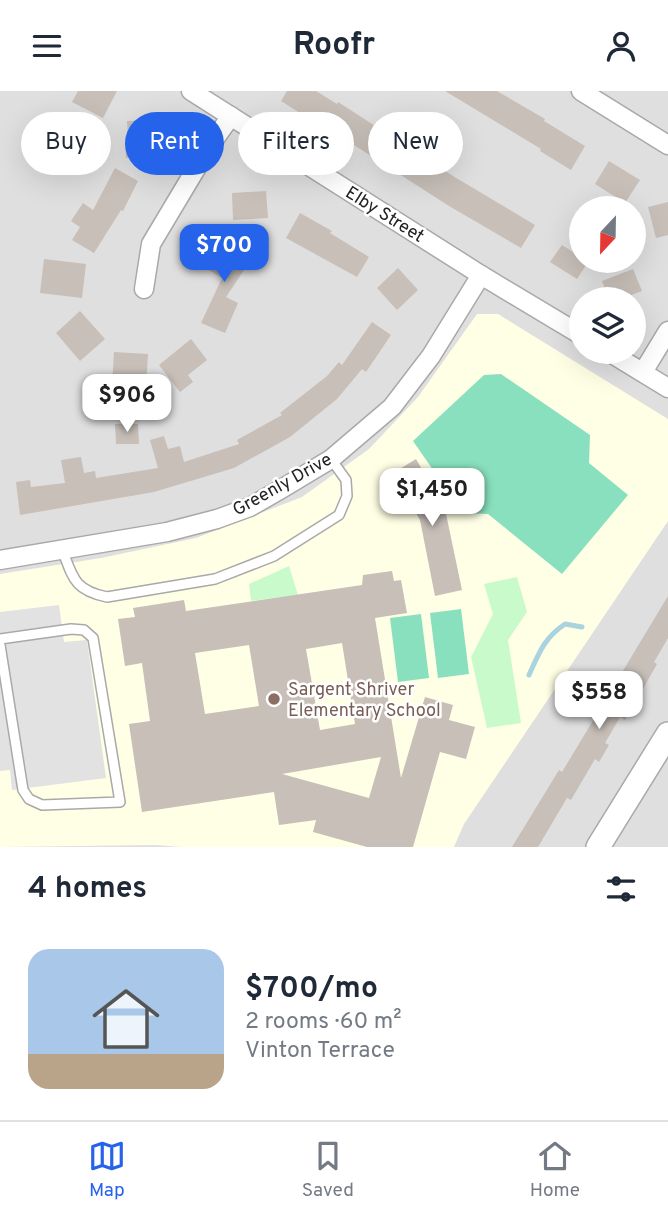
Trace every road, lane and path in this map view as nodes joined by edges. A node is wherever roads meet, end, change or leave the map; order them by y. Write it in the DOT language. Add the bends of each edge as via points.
graph roads {
  1 [pos="191,91"];
  2 [pos="581,91"];
  3 [pos="231,116"];
  4 [pos="668,145"];
  5 [pos="481,275"];
  6 [pos="144,289"];
  7 [pos="569,328"];
  8 [pos="668,331"];
  9 [pos="629,364"];
  10 [pos="643,372"];
  11 [pos="668,388"];
  12 [pos="331,459"];
  13 [pos="62,549"];
  14 [pos="0,560"];
  15 [pos="0,639"];
  16 [pos="0,645"];
  17 [pos="1,669"];
  18 [pos="668,734"];
  19 [pos="598,847"];
  1 -- 3 [label="street, Elby Street"];
  2 -- 4 [label="street"];
  3 -- 5 [label="street, Elby Street"];
  3 -- 6 [label="street" via="151,244"];
  5 -- 7 [label="street, Elby Street"];
  5 -- 12 [label="street, Greenly Drive" via="432,356 392,407"];
  8 -- 10 [label="street"];
  9 -- 10 [label="street"];
  10 -- 11 [label="street"];
  12 -- 13 [label="street, Greenly Drive" via="250,507 217,519"];
  12 -- 13 [label="lane" via="346,480 347,496 339,515 274,556 215,579 107,597 90,594 74,582"];
  13 -- 14 [label="street, Greenly Drive"];
  15 -- 17 [label="lane" via="71,628 84,630 93,638 120,802 42,805 29,799 23,790"];
  16 -- 17 [label="lane"];
  18 -- 19 [label="street"];
}
